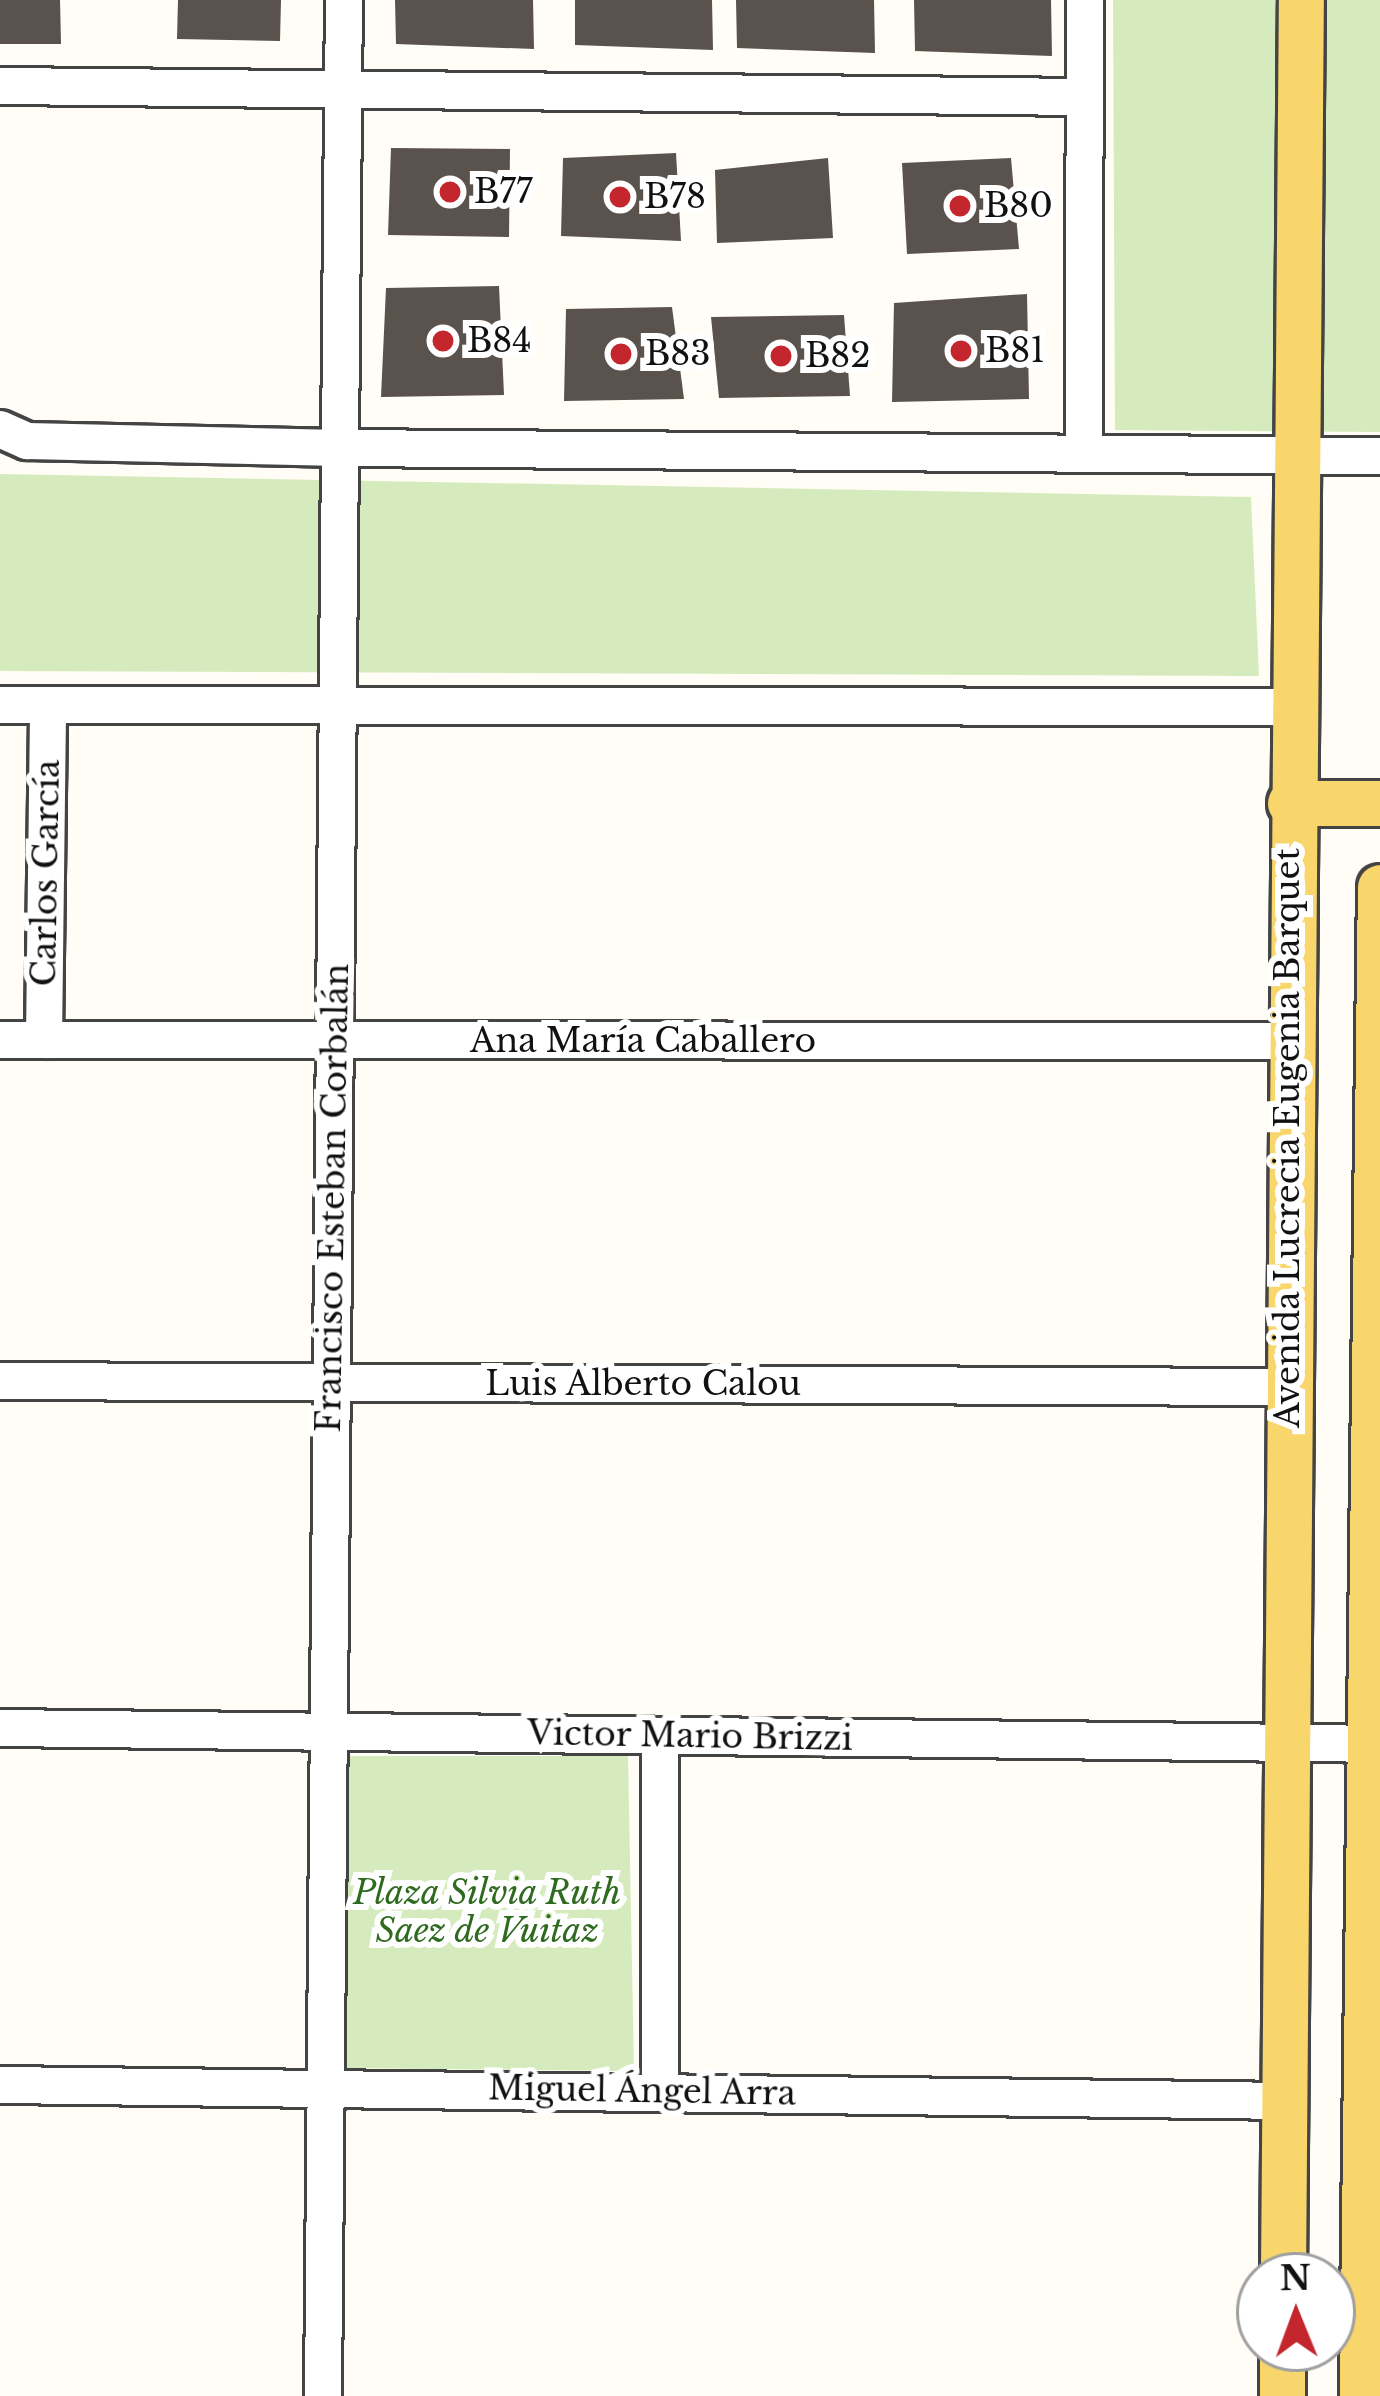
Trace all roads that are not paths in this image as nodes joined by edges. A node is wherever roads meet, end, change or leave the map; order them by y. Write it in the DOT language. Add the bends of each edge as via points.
graph roads {
  1 [pos="344,0"];
  2 [pos="1085,0"];
  3 [pos="1301,0"];
  4 [pos="0,86"];
  5 [pos="343,90"];
  6 [pos="1084,98"];
  7 [pos="0,429"];
  8 [pos="340,448"];
  9 [pos="1084,454"];
  10 [pos="1295,456"];
  11 [pos="1380,456"];
  12 [pos="337,703"];
  13 [pos="0,705"];
  14 [pos="48,706"];
  15 [pos="1293,707"];
  16 [pos="1290,803"];
  17 [pos="1380,803"];
  18 [pos="1380,887"];
  19 [pos="0,1040"];
  20 [pos="44,1040"];
  21 [pos="334,1040"];
  22 [pos="1287,1041"];
  23 [pos="1377,1069"];
  24 [pos="0,1381"];
  25 [pos="331,1383"];
  26 [pos="1286,1388"];
  27 [pos="1375,1397"];
  28 [pos="0,1728"];
  29 [pos="328,1732"];
  30 [pos="660,1736"];
  31 [pos="1286,1742"];
  32 [pos="1374,1744"];
  33 [pos="0,2085"];
  34 [pos="325,2087"];
  35 [pos="660,2090"];
  36 [pos="1283,2101"];
  37 [pos="1371,2101"];
  38 [pos="1282,2252"];
  39 [pos="322,2396"];
  40 [pos="1361,2396"];
  1 -- 5 [label="street, Francisco Esteban Corbalán"];
  2 -- 6 [label="street"];
  3 -- 10 [label="main road, Avenida Lucrecia Eugenia Barquet"];
  4 -- 5 [label="street"];
  5 -- 6 [label="street"];
  5 -- 8 [label="street, Francisco Esteban Corbalán"];
  6 -- 9 [label="street"];
  7 -- 8 [label="street" via="27,441"];
  8 -- 9 [label="street"];
  8 -- 12 [label="street, Francisco Esteban Corbalán"];
  9 -- 10 [label="street"];
  10 -- 11 [label="street"];
  10 -- 15 [label="main road, Avenida Lucrecia Eugenia Barquet"];
  12 -- 14 [label="street"];
  12 -- 15 [label="street"];
  12 -- 21 [label="street, Francisco Esteban Corbalán"];
  13 -- 14 [label="street"];
  14 -- 20 [label="street, Carlos García"];
  15 -- 16 [label="main road, Avenida Lucrecia Eugenia Barquet"];
  16 -- 17 [label="main road"];
  16 -- 22 [label="main road, Avenida Lucrecia Eugenia Barquet"];
  18 -- 23 [label="main road"];
  19 -- 20 [label="street, Ana María Caballero"];
  20 -- 21 [label="street, Ana María Caballero"];
  21 -- 22 [label="street, Ana María Caballero"];
  21 -- 25 [label="street, Francisco Esteban Corbalán"];
  22 -- 26 [label="main road, Avenida Lucrecia Eugenia Barquet"];
  23 -- 27 [label="main road"];
  24 -- 25 [label="street, Luis Alberto Calou"];
  25 -- 26 [label="street, Luis Alberto Calou"];
  25 -- 29 [label="street, Francisco Esteban Corbalán"];
  26 -- 31 [label="main road, Avenida Lucrecia Eugenia Barquet"];
  27 -- 32 [label="main road"];
  28 -- 29 [label="street, Victor Mario Brizzi"];
  29 -- 30 [label="street, Victor Mario Brizzi"];
  29 -- 34 [label="street, Francisco Esteban Corbalán"];
  30 -- 31 [label="street, Victor Mario Brizzi"];
  30 -- 35 [label="street"];
  31 -- 32 [label="street, Victor Mario Brizzi"];
  31 -- 36 [label="main road, Avenida Lucrecia Eugenia Barquet"];
  32 -- 37 [label="main road"];
  33 -- 34 [label="street, Miguel Ángel Arra"];
  34 -- 35 [label="street, Miguel Ángel Arra"];
  34 -- 39 [label="street, Francisco Esteban Corbalán"];
  35 -- 36 [label="street, Miguel Ángel Arra"];
  36 -- 38 [label="main road, Avenida Lucrecia Eugenia Barquet"];
  37 -- 40 [label="main road"];
}
